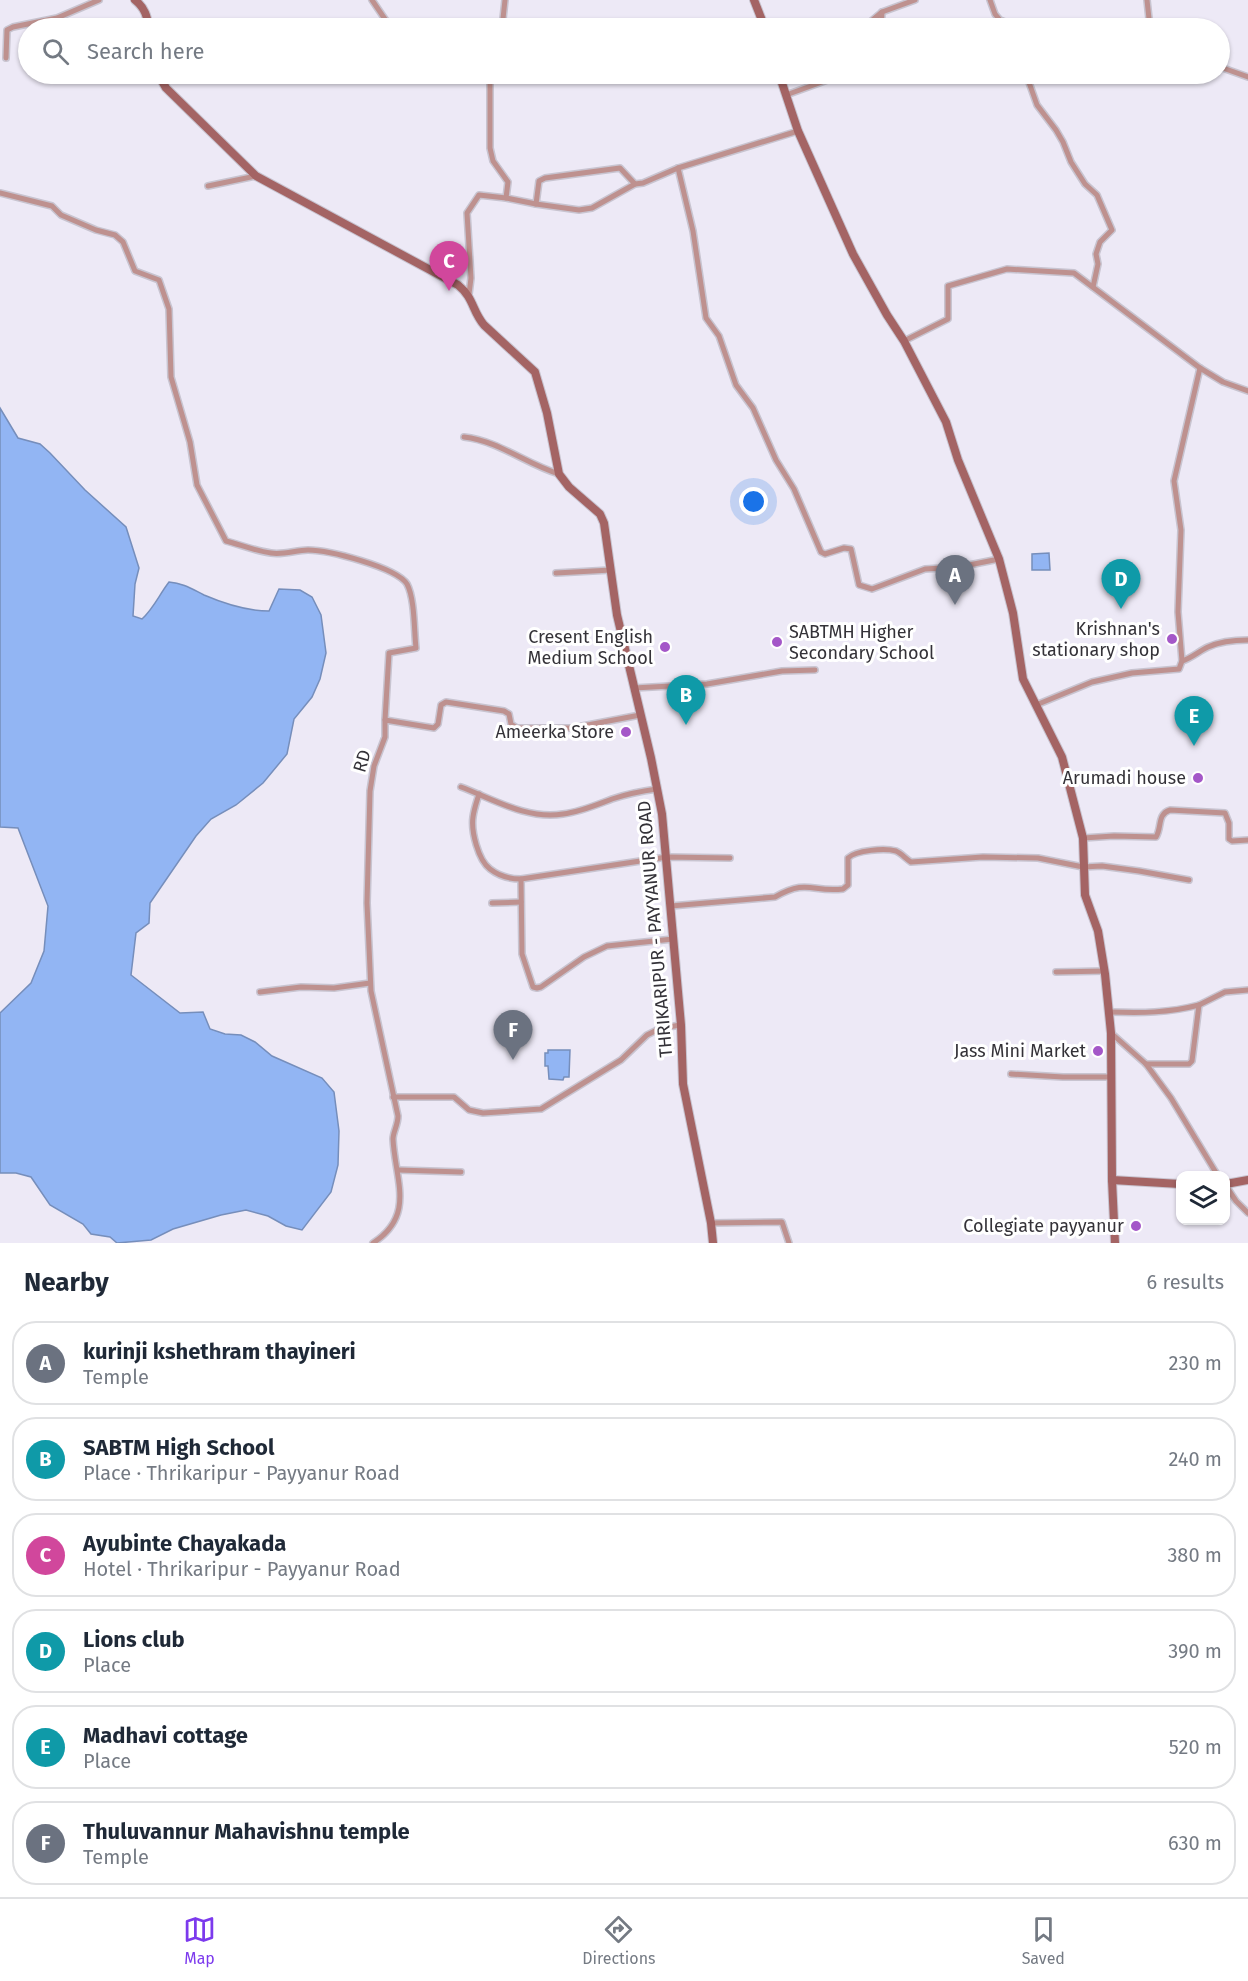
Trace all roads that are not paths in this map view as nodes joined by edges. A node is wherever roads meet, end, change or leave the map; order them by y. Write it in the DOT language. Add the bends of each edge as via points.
graph roads {
  1 [pos="99,0"];
  2 [pos="135,0"];
  3 [pos="372,0"];
  4 [pos="505,0"];
  5 [pos="754,0"];
  6 [pos="915,0"];
  7 [pos="990,0"];
  8 [pos="1147,0"];
  9 [pos="882,12"];
  10 [pos="57,18"];
  11 [pos="147,18"];
  12 [pos="384,18"];
  13 [pos="503,18"];
  14 [pos="761,18"];
  15 [pos="875,18"];
  16 [pos="882,18"];
  17 [pos="998,18"];
  18 [pos="1149,18"];
  19 [pos="18,26"];
  20 [pos="6,58"];
  21 [pos="1230,71"];
  22 [pos="1248,77"];
  23 [pos="164,84"];
  24 [pos="490,84"];
  25 [pos="782,84"];
  26 [pos="816,84"];
  27 [pos="1030,84"];
  28 [pos="786,95"];
  29 [pos="798,131"];
  30 [pos="678,168"];
  31 [pos="256,176"];
  32 [pos="635,184"];
  33 [pos="208,186"];
  34 [pos="0,193"];
  35 [pos="507,198"];
  36 [pos="536,204"];
  37 [pos="1093,288"];
  38 [pos="469,294"];
  39 [pos="904,341"];
  40 [pos="1200,368"];
  41 [pos="1248,391"];
  42 [pos="464,437"];
  43 [pos="559,474"];
  44 [pos="999,559"];
  45 [pos="611,570"];
  46 [pos="556,573"];
  47 [pos="1248,639"];
  48 [pos="1182,661"];
  49 [pos="815,669"];
  50 [pos="634,688"];
  51 [pos="1036,705"];
  52 [pos="640,715"];
  53 [pos="386,720"];
  54 [pos="461,787"];
  55 [pos="657,789"];
  56 [pos="479,794"];
  57 [pos="1083,838"];
  58 [pos="1248,840"];
  59 [pos="667,857"];
  60 [pos="730,858"];
  61 [pos="1083,867"];
  62 [pos="521,879"];
  63 [pos="1189,880"];
  64 [pos="521,902"];
  65 [pos="492,903"];
  66 [pos="671,906"];
  67 [pos="673,939"];
  68 [pos="1105,971"];
  69 [pos="1056,972"];
  70 [pos="370,983"];
  71 [pos="1248,990"];
  72 [pos="260,992"];
  73 [pos="1199,1005"];
  74 [pos="1110,1012"];
  75 [pos="681,1024"];
  76 [pos="1112,1033"];
  77 [pos="1146,1064"];
  78 [pos="1011,1074"];
  79 [pos="1111,1077"];
  80 [pos="393,1097"];
  81 [pos="398,1170"];
  82 [pos="1215,1171"];
  83 [pos="461,1172"];
  84 [pos="1112,1180"];
  85 [pos="1248,1180"];
  86 [pos="1176,1184"];
  87 [pos="1230,1184"];
  88 [pos="1230,1191"];
  89 [pos="1248,1214"];
  90 [pos="711,1223"];
  91 [pos="373,1243"];
  92 [pos="714,1243"];
  93 [pos="789,1243"];
  94 [pos="1115,1243"];
  1 -- 10 [label="street"];
  2 -- 11 [label="main road"];
  3 -- 12 [label="street"];
  4 -- 13 [label="street"];
  5 -- 14 [label="main road"];
  6 -- 9 [label="street"];
  7 -- 17 [label="street"];
  8 -- 18 [label="street"];
  9 -- 15 [label="street"];
  9 -- 16 [label="street"];
  19 -- 20 [label="street" via="7,30"];
  21 -- 22 [label="street"];
  23 -- 31 [label="main road"];
  24 -- 35 [label="street" via="489,148 493,162 508,182"];
  25 -- 28 [label="main road"];
  26 -- 28 [label="street"];
  27 -- 37 [label="street" via="1037,105 1060,136 1071,162 1097,195 1112,230 1100,242 1096,254"];
  28 -- 29 [label="main road"];
  29 -- 30 [label="street"];
  29 -- 39 [label="main road" via="853,254"];
  30 -- 32 [label="street"];
  30 -- 44 [label="street" via="693,231 706,318 719,336 736,385 753,408 821,552 851,549 859,585 872,589 925,568 959,567"];
  31 -- 33 [label="street"];
  31 -- 38 [label="main road" via="459,285"];
  32 -- 36 [label="street" via="592,208"];
  32 -- 36 [label="street" via="620,168 545,178 539,181"];
  34 -- 53 [label="street, RD" via="52,206 61,215 115,235 123,242 135,271 159,280 169,309 171,377 196,485 226,541 271,553 309,550 357,559 391,572 406,584 411,596 416,648 389,653"];
  35 -- 36 [label="street"];
  35 -- 38 [label="street" via="479,195 467,213"];
  37 -- 39 [label="street" via="1074,273 1007,269 948,286 948,319"];
  37 -- 40 [label="street"];
  38 -- 43 [label="main road" via="484,326 535,372"];
  39 -- 44 [label="main road" via="946,422"];
  40 -- 41 [label="street"];
  40 -- 48 [label="street" via="1174,481 1181,530 1178,612"];
  42 -- 43 [label="street" via="506,449"];
  43 -- 45 [label="main road, THRIKARIPUR - PAYYANUR ROAD" via="600,514 608,537"];
  44 -- 51 [label="main road" via="1013,613 1023,679"];
  45 -- 46 [label="street"];
  45 -- 50 [label="main road, THRIKARIPUR - PAYYANUR ROAD"];
  47 -- 48 [label="street" via="1211,645"];
  48 -- 51 [label="street" via="1179,669 1092,682"];
  49 -- 50 [label="street" via="707,684"];
  50 -- 52 [label="main road, THRIKARIPUR - PAYYANUR ROAD"];
  51 -- 57 [label="main road" via="1062,757"];
  52 -- 53 [label="street" via="572,728 518,728 504,711 446,702 441,705 434,728"];
  52 -- 55 [label="main road, THRIKARIPUR - PAYYANUR ROAD"];
  53 -- 70 [label="street, RD" via="370,790"];
  54 -- 56 [label="street"];
  55 -- 56 [label="street" via="561,815 524,811"];
  55 -- 59 [label="main road, THRIKARIPUR - PAYYANUR ROAD"];
  56 -- 62 [label="street" via="472,829 478,850 488,868 509,879"];
  57 -- 58 [label="street" via="1156,837 1162,815 1170,810 1225,813 1229,839"];
  57 -- 61 [label="main road"];
  59 -- 60 [label="street"];
  59 -- 62 [label="street"];
  59 -- 66 [label="main road, THRIKARIPUR - PAYYANUR ROAD"];
  61 -- 63 [label="street" via="1102,866"];
  61 -- 66 [label="street" via="1029,858 911,862 893,850 861,851 848,858 848,885 843,889 801,885 775,897"];
  61 -- 68 [label="main road" via="1085,895 1098,931"];
  62 -- 64 [label="street"];
  64 -- 65 [label="street"];
  64 -- 67 [label="street" via="522,954 533,987 537,988 607,946"];
  66 -- 67 [label="main road, THRIKARIPUR - PAYYANUR ROAD"];
  67 -- 75 [label="main road, THRIKARIPUR - PAYYANUR ROAD"];
  68 -- 69 [label="street"];
  68 -- 74 [label="main road"];
  70 -- 72 [label="street"];
  70 -- 80 [label="street, RD"];
  71 -- 73 [label="street" via="1226,992"];
  73 -- 74 [label="street" via="1177,1011"];
  73 -- 77 [label="street" via="1192,1061 1184,1065"];
  74 -- 76 [label="main road"];
  75 -- 80 [label="street" via="647,1035 621,1060 541,1109 483,1113 469,1110 453,1097"];
  75 -- 90 [label="main road, THRIKARIPUR - PAYYANUR ROAD" via="683,1084"];
  76 -- 77 [label="street"];
  76 -- 79 [label="main road"];
  77 -- 82 [label="street"];
  78 -- 79 [label="street"];
  79 -- 84 [label="main road"];
  80 -- 81 [label="street, RD" via="398,1116 393,1135"];
  81 -- 83 [label="street"];
  81 -- 91 [label="street, RD" via="399,1212 384,1236"];
  84 -- 86 [label="main road"];
  84 -- 94 [label="main road"];
  85 -- 87 [label="main road"];
  88 -- 89 [label="street"];
  90 -- 92 [label="main road, THRIKARIPUR - PAYYANUR ROAD"];
  90 -- 93 [label="street" via="782,1222"];
}
